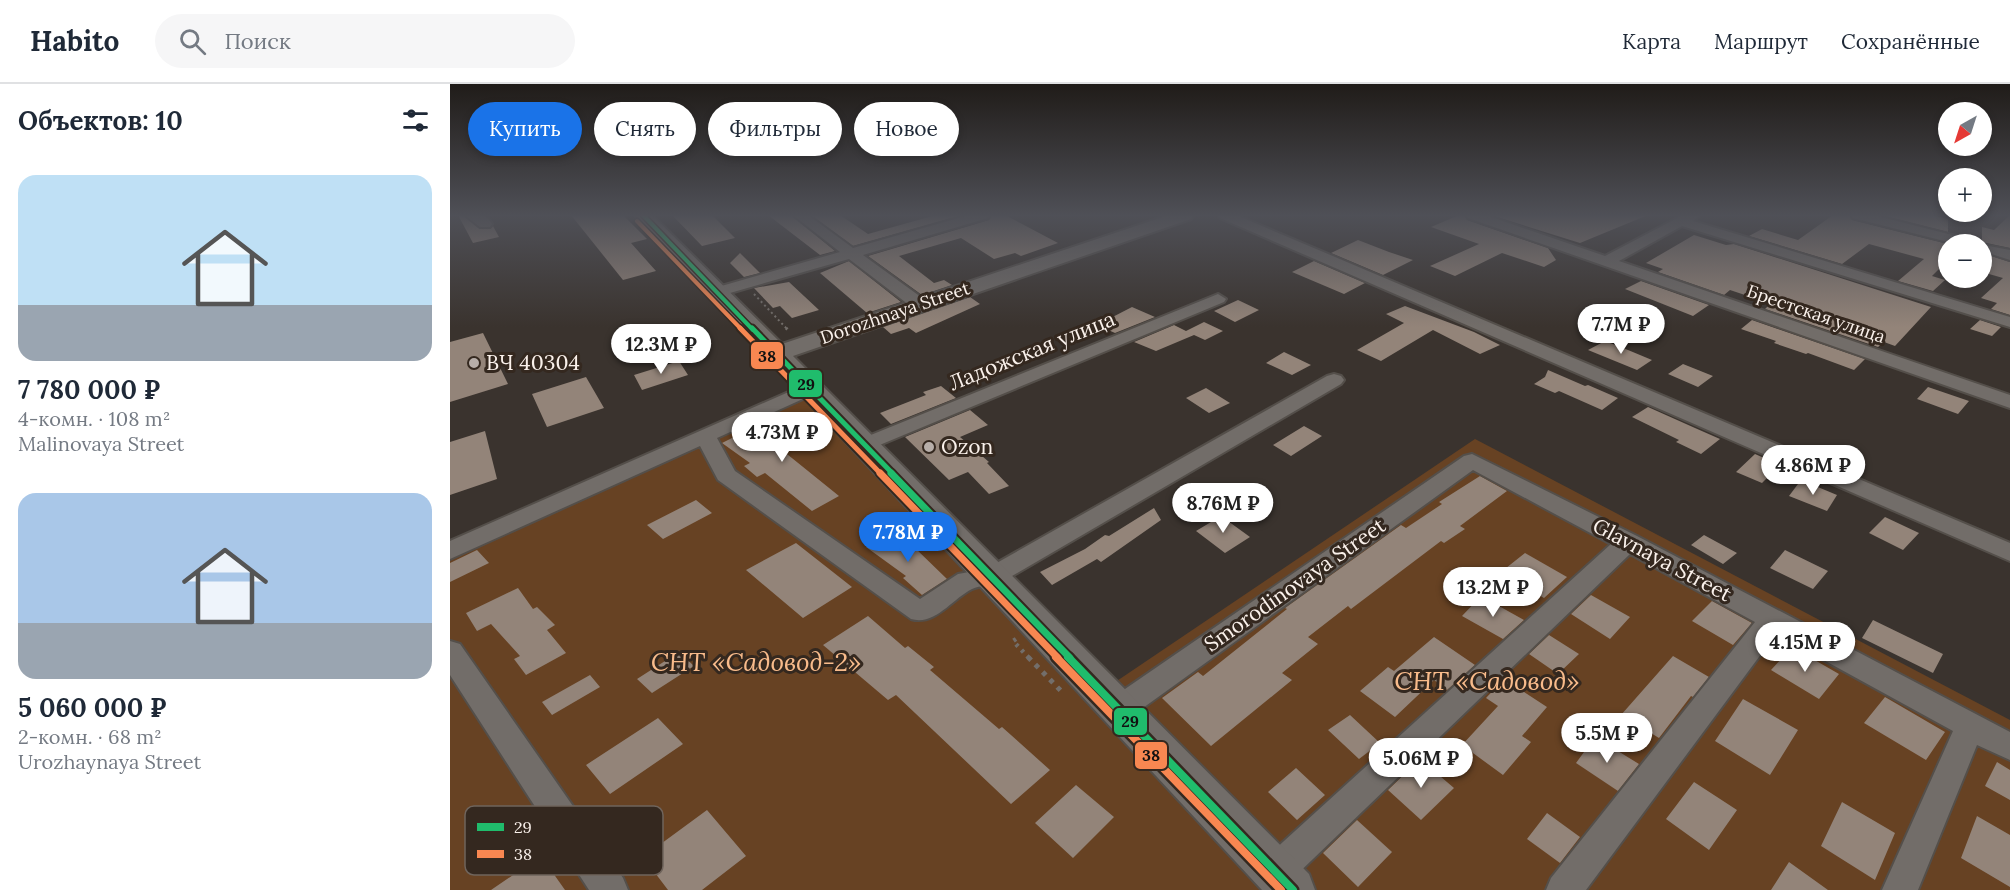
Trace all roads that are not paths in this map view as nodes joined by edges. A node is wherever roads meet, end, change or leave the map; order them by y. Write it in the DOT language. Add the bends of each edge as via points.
graph roads {
  1 [pos="680,253"];
  2 [pos="850,253"];
  3 [pos="1063,253"];
  4 [pos="1314,253"];
  5 [pos="1583,253"];
  6 [pos="1623,253"];
  7 [pos="1795,253"];
  8 [pos="1607,261"];
  9 [pos="717,292"];
  10 [pos="1218,299"];
  11 [pos="919,304"];
  12 [pos="2010,322"];
  13 [pos="776,354"];
  14 [pos="1334,380"];
  15 [pos="809,389"];
  16 [pos="2010,402"];
  17 [pos="705,435"];
  18 [pos="863,445"];
  19 [pos="1472,461"];
  20 [pos="1628,542"];
  21 [pos="450,551"];
  22 [pos="2010,553"];
  23 [pos="991,577"];
  24 [pos="1773,619"];
  25 [pos="450,652"];
  26 [pos="1119,709"];
  27 [pos="1970,726"];
  28 [pos="2010,747"];
  29 [pos="554,806"];
  30 [pos="600,875"];
  31 [pos="1284,881"];
  32 [pos="610,890"];
  33 [pos="1564,890"];
  34 [pos="1899,890"];
  1 -- 9 [label="street"];
  2 -- 9 [label="street"];
  2 -- 11 [label="street"];
  3 -- 11 [label="street, Dorozhnaya Street"];
  4 -- 22 [label="street"];
  5 -- 8 [label="street, Брестская улица"];
  6 -- 8 [label="street"];
  7 -- 12 [label="street"];
  8 -- 16 [label="street, Брестская улица"];
  9 -- 13 [label="street"];
  10 -- 18 [label="street, Ладожская улица"];
  11 -- 13 [label="street, Dorozhnaya Street"];
  13 -- 15 [label="street"];
  14 -- 23 [label="street"];
  15 -- 17 [label="street"];
  15 -- 18 [label="street"];
  17 -- 21 [label="street"];
  17 -- 23 [label="street" via="726,475 920,612 968,580"];
  18 -- 23 [label="street"];
  19 -- 20 [label="street, Glavnaya Street"];
  19 -- 26 [label="street, Smorodinovaya Street"];
  20 -- 24 [label="street, Glavnaya Street"];
  20 -- 31 [label="street"];
  23 -- 26 [label="street"];
  24 -- 27 [label="street, Glavnaya Street"];
  24 -- 33 [label="street"];
  25 -- 29 [label="street"];
  26 -- 31 [label="street"];
  27 -- 28 [label="street, Glavnaya Street"];
  27 -- 34 [label="street"];
  30 -- 32 [label="street"];
}
